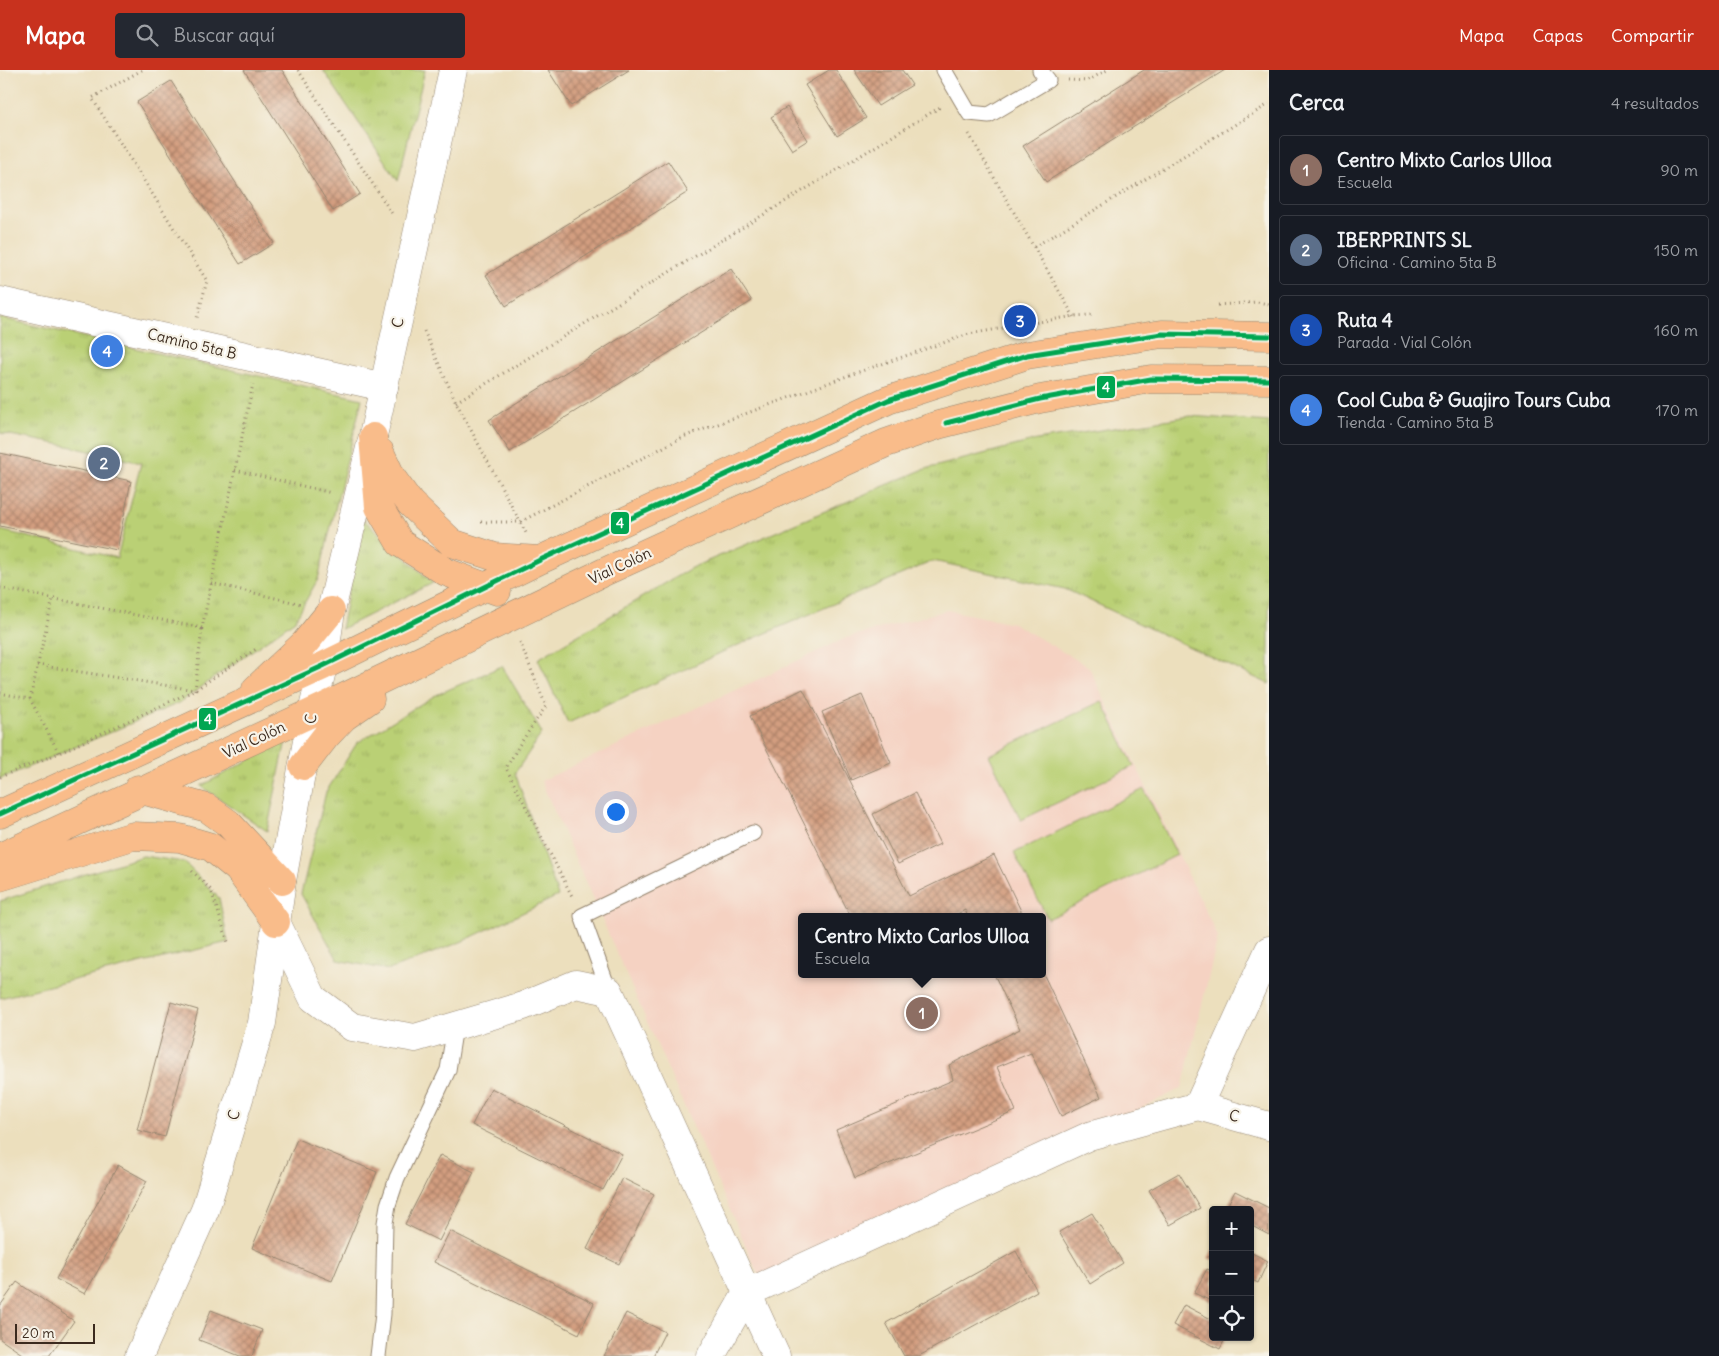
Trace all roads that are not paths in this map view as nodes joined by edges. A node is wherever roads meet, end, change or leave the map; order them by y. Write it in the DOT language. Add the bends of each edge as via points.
graph roads {
  1 [pos="453,70"];
  2 [pos="944,70"];
  3 [pos="1044,75"];
  4 [pos="0,301"];
  5 [pos="1269,336"];
  6 [pos="1269,380"];
  7 [pos="384,387"];
  8 [pos="373,437"];
  9 [pos="540,560"];
  10 [pos="486,587"];
  11 [pos="533,607"];
  12 [pos="330,611"];
  13 [pos="444,650"];
  14 [pos="323,666"];
  15 [pos="238,705"];
  16 [pos="312,713"];
  17 [pos="303,766"];
  18 [pos="88,774"];
  19 [pos="144,790"];
  20 [pos="0,814"];
  21 [pos="753,833"];
  22 [pos="0,857"];
  23 [pos="0,878"];
  24 [pos="282,881"];
  25 [pos="276,922"];
  26 [pos="1269,950"];
  27 [pos="609,991"];
  28 [pos="454,1026"];
  29 [pos="1198,1106"];
  30 [pos="1269,1126"];
  31 [pos="747,1293"];
  32 [pos="139,1356"];
  33 [pos="378,1356"];
  34 [pos="711,1356"];
  35 [pos="776,1356"];
  1 -- 7 [label="street, C"];
  2 -- 3 [label="lane" via="969,113 989,115"];
  4 -- 7 [label="street, Camino 5ta B"];
  5 -- 9 [label="main road" via="1162,334 1027,355 888,400"];
  6 -- 11 [label="main road, Vial Colón" via="1151,379 1040,399 938,425 886,443"];
  7 -- 8 [label="street, C"];
  8 -- 9 [label="main road" via="392,478 405,497 452,543 495,557"];
  8 -- 10 [label="main road" via="379,507 400,543 446,572"];
  8 -- 12 [label="street, C"];
  9 -- 10 [label="main road"];
  10 -- 11 [label="main road"];
  10 -- 14 [label="main road"];
  11 -- 13 [label="main road, Vial Colón"];
  12 -- 14 [label="street, C"];
  12 -- 15 [label="main road" via="305,643"];
  13 -- 16 [label="main road, Vial Colón"];
  13 -- 17 [label="main road" via="344,717"];
  14 -- 15 [label="main road"];
  14 -- 16 [label="street, C"];
  15 -- 18 [label="main road"];
  16 -- 17 [label="street, C"];
  16 -- 19 [label="main road, Vial Colón"];
  17 -- 24 [label="street, C"];
  18 -- 19 [label="main road"];
  18 -- 20 [label="main road"];
  19 -- 22 [label="main road, Vial Colón"];
  19 -- 24 [label="main road" via="206,808 228,823"];
  21 -- 27 [label="lane" via="582,916"];
  23 -- 25 [label="main road" via="134,836 180,838 211,847 238,869"];
  24 -- 25 [label="street, C"];
  25 -- 28 [label="street" via="313,998 352,1027 414,1038"];
  25 -- 32 [label="street, C" via="262,1023 205,1210"];
  26 -- 29 [label="street"];
  27 -- 28 [label="street" via="576,984 522,1006"];
  27 -- 31 [label="street"];
  28 -- 33 [label="lane" via="448,1070 397,1178 388,1205 384,1314"];
  29 -- 30 [label="street, C"];
  29 -- 31 [label="street" via="1089,1136"];
  31 -- 34 [label="street"];
  31 -- 35 [label="street"];
}
